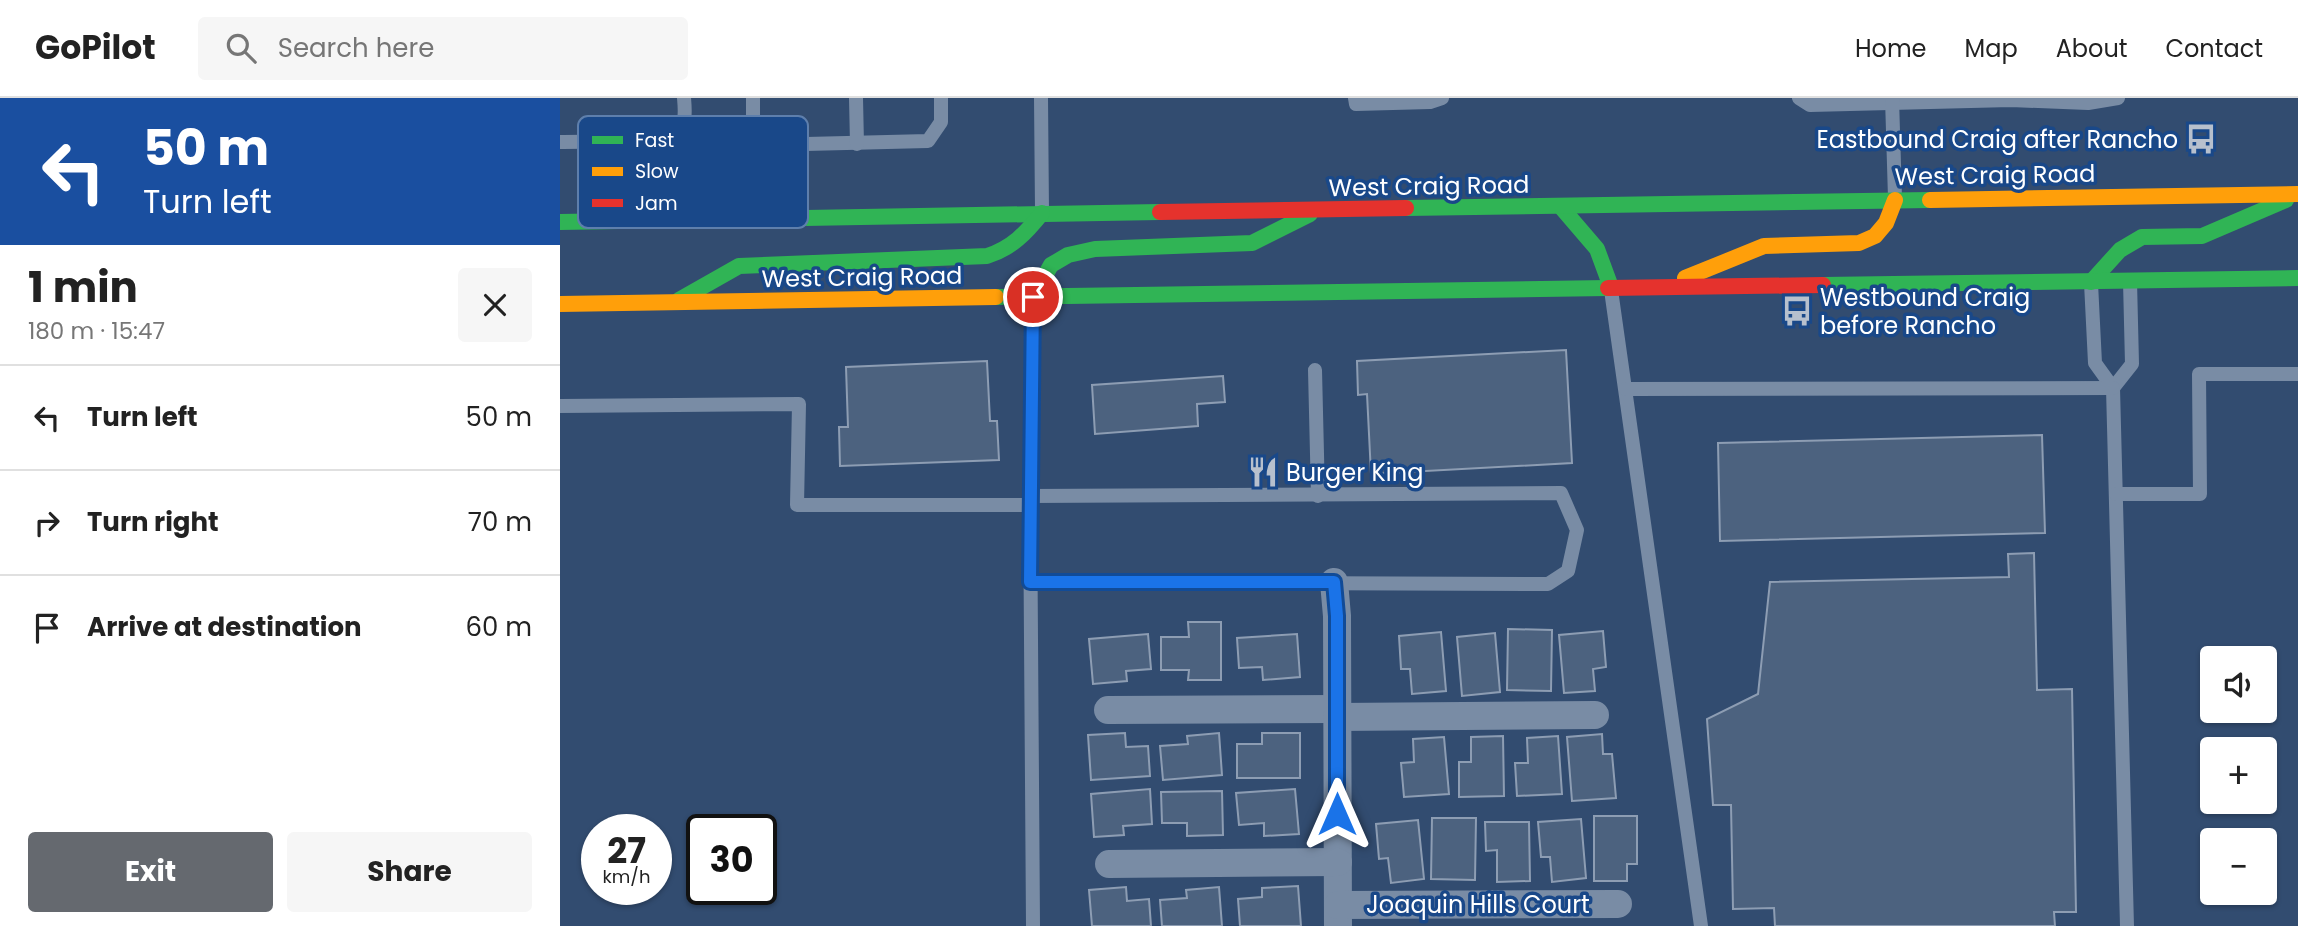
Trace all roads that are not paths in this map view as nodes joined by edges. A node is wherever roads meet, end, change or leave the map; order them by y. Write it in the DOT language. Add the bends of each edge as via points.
graph roads {
  1 [pos="684,98"];
  2 [pos="752,98"];
  3 [pos="856,98"];
  4 [pos="941,98"];
  5 [pos="1041,98"];
  6 [pos="1355,98"];
  7 [pos="1442,98"];
  8 [pos="1799,98"];
  9 [pos="2118,98"];
  10 [pos="1964,99"];
  11 [pos="2011,99"];
  12 [pos="1892,100"];
  13 [pos="2060,100"];
  14 [pos="684,116"];
  15 [pos="753,116"];
  16 [pos="578,141"];
  17 [pos="560,142"];
  18 [pos="857,144"];
  19 [pos="808,145"];
  20 [pos="2298,194"];
  21 [pos="1895,200"];
  22 [pos="1561,207"];
  23 [pos="1318,211"];
  24 [pos="1042,213"];
  25 [pos="808,217"];
  26 [pos="560,222"];
  27 [pos="578,222"];
  28 [pos="2298,278"];
  29 [pos="2130,281"];
  30 [pos="2091,282"];
  31 [pos="1664,286"];
  32 [pos="1611,287"];
  33 [pos="1033,297"];
  34 [pos="675,302"];
  35 [pos="560,304"];
  36 [pos="1315,370"];
  37 [pos="2298,374"];
  38 [pos="2113,388"];
  39 [pos="1626,389"];
  40 [pos="560,406"];
  41 [pos="2116,494"];
  42 [pos="1318,496"];
  43 [pos="1030,501"];
  44 [pos="1030,582"];
  45 [pos="1334,582"];
  46 [pos="1108,710"];
  47 [pos="1337,713"];
  48 [pos="1595,715"];
  49 [pos="1338,862"];
  50 [pos="1109,864"];
  51 [pos="1618,904"];
  52 [pos="1338,915"];
  53 [pos="1033,926"];
  54 [pos="1701,926"];
  55 [pos="2127,926"];
  1 -- 14 [label="lane"];
  2 -- 15 [label="lane"];
  3 -- 18 [label="lane"];
  4 -- 18 [label="lane" via="942,122 928,141"];
  5 -- 24 [label="lane"];
  6 -- 7 [label="lane" via="1356,104"];
  8 -- 12 [label="lane" via="1810,105"];
  9 -- 13 [label="lane" via="2088,103"];
  10 -- 11 [label="lane"];
  10 -- 12 [label="lane"];
  11 -- 13 [label="lane"];
  12 -- 21 [label="lane"];
  16 -- 17 [label="lane"];
  18 -- 19 [label="lane"];
  20 -- 21 [label="main road, West Craig Road"];
  20 -- 30 [label="main road" via="2202,236 2134,240 2119,248"];
  21 -- 22 [label="main road, West Craig Road"];
  21 -- 31 [label="main road" via="1886,223 1859,243 1764,246"];
  22 -- 23 [label="main road, West Craig Road"];
  22 -- 32 [label="main road" via="1597,249"];
  23 -- 24 [label="main road, West Craig Road"];
  23 -- 33 [label="main road" via="1252,243 1095,249 1068,255 1051,265"];
  24 -- 25 [label="main road, West Craig Road"];
  24 -- 34 [label="main road" via="1024,236 987,256 739,266"];
  26 -- 27 [label="main road, West Craig Road"];
  28 -- 29 [label="main road, West Craig Road"];
  29 -- 30 [label="main road, West Craig Road"];
  29 -- 38 [label="lane" via="2132,364"];
  30 -- 31 [label="main road, West Craig Road"];
  30 -- 38 [label="lane" via="2095,363"];
  31 -- 32 [label="main road, West Craig Road"];
  32 -- 33 [label="main road, West Craig Road"];
  32 -- 39 [label="lane"];
  33 -- 34 [label="main road, West Craig Road"];
  33 -- 43 [label="lane"];
  34 -- 35 [label="main road, West Craig Road"];
  36 -- 42 [label="lane"];
  37 -- 41 [label="lane" via="2199,374 2200,494"];
  38 -- 39 [label="lane"];
  38 -- 41 [label="lane"];
  39 -- 54 [label="lane"];
  40 -- 43 [label="lane" via="799,404 797,505"];
  41 -- 55 [label="lane"];
  42 -- 43 [label="lane"];
  42 -- 45 [label="lane" via="1561,493 1577,530 1567,571 1548,584"];
  43 -- 44 [label="lane"];
  44 -- 45 [label="lane"];
  44 -- 53 [label="lane"];
  45 -- 47 [label="street"];
  46 -- 47 [label="street"];
  47 -- 48 [label="street"];
  47 -- 49 [label="street"];
  49 -- 50 [label="street"];
  49 -- 52 [label="street"];
  51 -- 52 [label="street, Joaquin Hills Court"];
}
